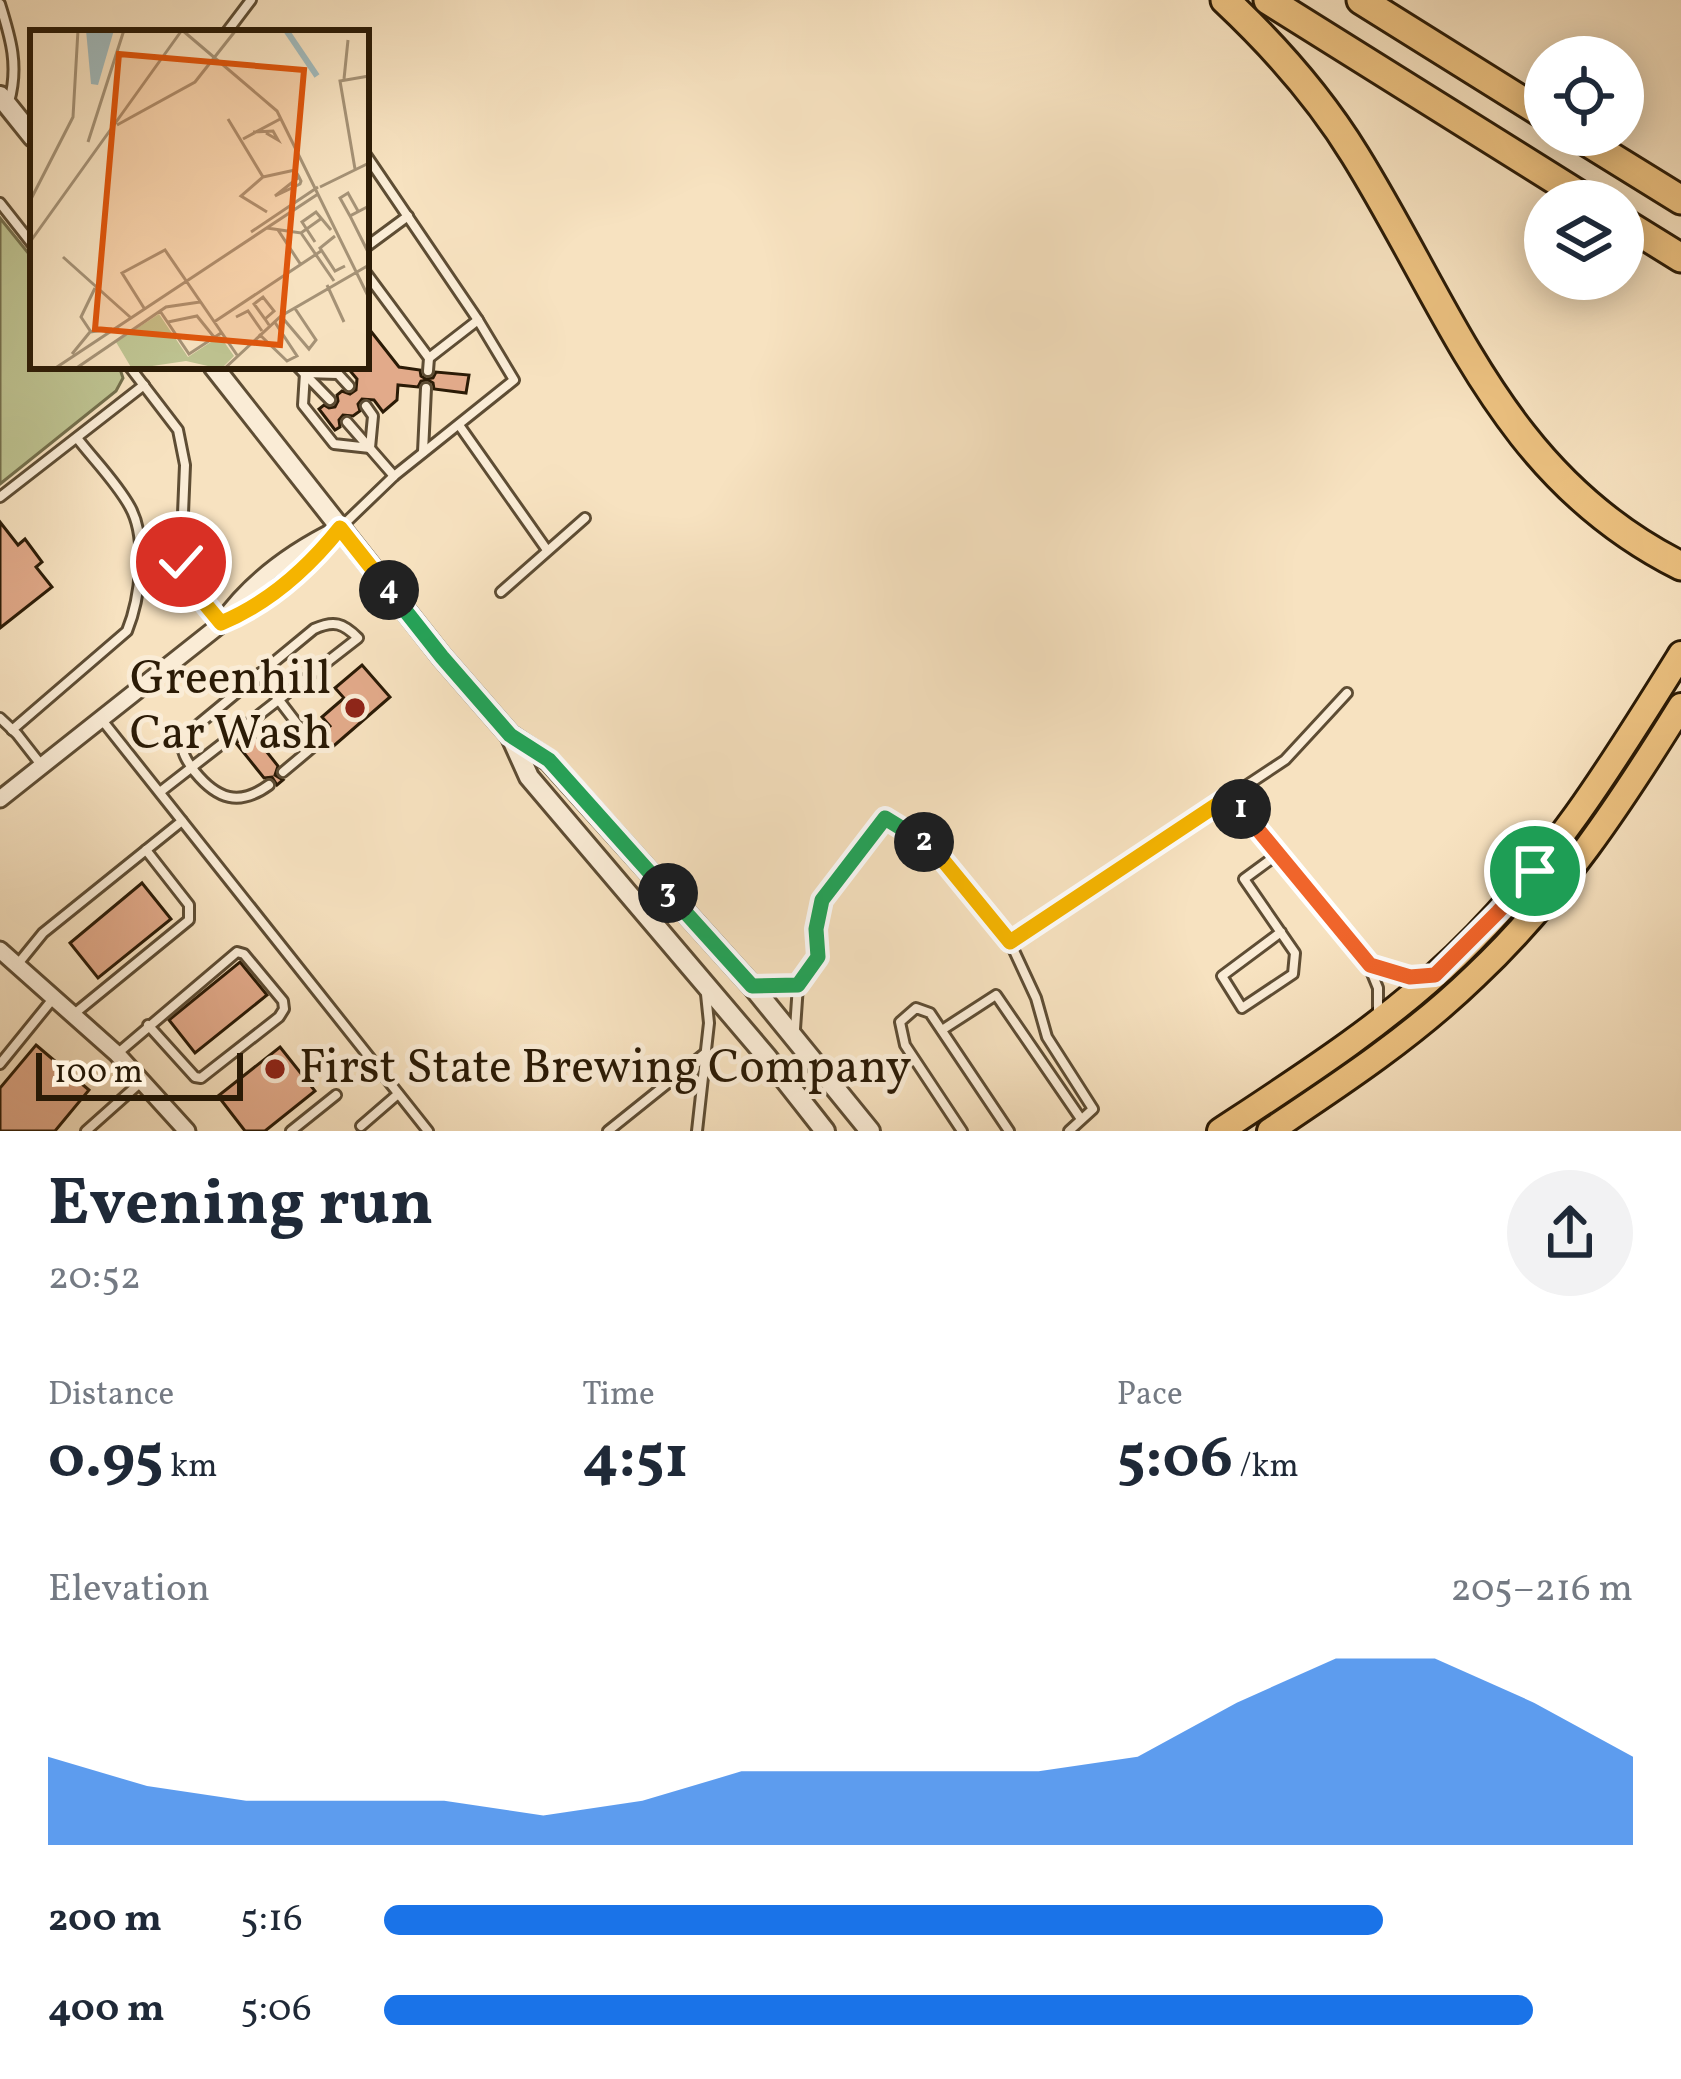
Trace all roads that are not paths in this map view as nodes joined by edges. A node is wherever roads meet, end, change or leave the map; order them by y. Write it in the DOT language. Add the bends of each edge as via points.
graph roads {
  1 [pos="251,0"];
  2 [pos="1225,0"];
  3 [pos="1268,0"];
  4 [pos="1361,0"];
  5 [pos="0,4"];
  6 [pos="228,30"];
  7 [pos="4,101"];
  8 [pos="1524,102"];
  9 [pos="30,133"];
  10 [pos="1610,156"];
  11 [pos="369,159"];
  12 [pos="1555,180"];
  13 [pos="1681,200"];
  14 [pos="0,203"];
  15 [pos="408,215"];
  16 [pos="1644,235"];
  17 [pos="30,241"];
  18 [pos="369,245"];
  19 [pos="1681,258"];
  20 [pos="369,277"];
  21 [pos="478,320"];
  22 [pos="429,358"];
  23 [pos="131,369"];
  24 [pos="214,369"];
  25 [pos="301,369"];
  26 [pos="428,371"];
  27 [pos="144,386"];
  28 [pos="349,386"];
  29 [pos="426,388"];
  30 [pos="330,400"];
  31 [pos="366,406"];
  32 [pos="346,422"];
  33 [pos="459,424"];
  34 [pos="76,438"];
  35 [pos="370,448"];
  36 [pos="423,452"];
  37 [pos="394,476"];
  38 [pos="0,497"];
  39 [pos="585,518"];
  40 [pos="340,528"];
  41 [pos="548,550"];
  42 [pos="1671,561"];
  43 [pos="1681,590"];
  44 [pos="501,592"];
  45 [pos="221,623"];
  46 [pos="1681,653"];
  47 [pos="259,674"];
  48 [pos="1347,693"];
  49 [pos="280,699"];
  50 [pos="1681,706"];
  51 [pos="0,718"];
  52 [pos="101,718"];
  53 [pos="13,730"];
  54 [pos="510,735"];
  55 [pos="42,766"];
  56 [pos="191,767"];
  57 [pos="283,772"];
  58 [pos="269,785"];
  59 [pos="160,792"];
  60 [pos="1230,796"];
  61 [pos="0,799"];
  62 [pos="182,820"];
  63 [pos="146,850"];
  64 [pos="1278,854"];
  65 [pos="1281,932"];
  66 [pos="1010,942"];
  67 [pos="0,950"];
  68 [pos="17,965"];
  69 [pos="1370,965"];
  70 [pos="1435,975"];
  71 [pos="703,981"];
  72 [pos="798,985"];
  73 [pos="752,986"];
  74 [pos="55,996"];
  75 [pos="74,1014"];
  76 [pos="1378,1023"];
  77 [pos="148,1025"];
  78 [pos="942,1030"];
  79 [pos="794,1036"];
  80 [pos="706,1053"];
  81 [pos="117,1054"];
  82 [pos="0,1064"];
  83 [pos="142,1081"];
  84 [pos="398,1094"];
  85 [pos="336,1095"];
  86 [pos="1081,1119"];
  87 [pos="361,1126"];
  88 [pos="177,1128"];
  89 [pos="86,1131"];
  90 [pos="291,1131"];
  91 [pos="428,1131"];
  92 [pos="608,1131"];
  93 [pos="697,1131"];
  94 [pos="826,1131"];
  95 [pos="870,1131"];
  96 [pos="962,1131"];
  97 [pos="1009,1131"];
  98 [pos="1069,1131"];
  99 [pos="1220,1131"];
  100 [pos="1270,1131"];
  1 -- 6 [label="lane"];
  2 -- 42 [label="highway" via="1296,74 1353,151 1526,443 1578,497"];
  3 -- 12 [label="highway"];
  4 -- 8 [label="highway"];
  5 -- 7 [label="lane" via="15,53 16,80"];
  7 -- 9 [label="street"];
  10 -- 13 [label="highway"];
  11 -- 15 [label="lane"];
  14 -- 17 [label="lane"];
  15 -- 18 [label="lane"];
  15 -- 21 [label="lane"];
  16 -- 19 [label="highway"];
  20 -- 22 [label="lane"];
  21 -- 22 [label="lane"];
  21 -- 33 [label="lane" via="514,380"];
  22 -- 26 [label="lane"];
  23 -- 27 [label="lane"];
  24 -- 40 [label="street"];
  25 -- 28 [label="lane" via="338,374"];
  25 -- 30 [label="lane"];
  25 -- 35 [label="lane" via="303,405 334,444"];
  27 -- 34 [label="lane"];
  27 -- 45 [label="lane" via="182,441 181,562"];
  29 -- 36 [label="lane"];
  31 -- 35 [label="lane" via="374,416"];
  32 -- 35 [label="lane"];
  33 -- 36 [label="lane"];
  33 -- 41 [label="lane"];
  34 -- 38 [label="lane"];
  34 -- 53 [label="lane" via="132,509 140,558 134,614 127,631"];
  35 -- 37 [label="lane"];
  36 -- 37 [label="lane"];
  37 -- 40 [label="lane"];
  39 -- 41 [label="lane"];
  40 -- 45 [label="street" via="239,597"];
  40 -- 54 [label="street"];
  41 -- 44 [label="lane"];
  42 -- 43 [label="highway"];
  45 -- 52 [label="street"];
  46 -- 70 [label="main road" via="1571,825"];
  47 -- 49 [label="lane"];
  47 -- 49 [label="lane" via="329,622 358,638"];
  47 -- 56 [label="lane" via="182,738"];
  48 -- 60 [label="lane" via="1285,760"];
  49 -- 56 [label="lane"];
  49 -- 57 [label="lane" via="314,746"];
  50 -- 100 [label="main road" via="1594,842 1491,960 1395,1045"];
  51 -- 53 [label="lane"];
  52 -- 55 [label="street"];
  52 -- 59 [label="lane"];
  53 -- 55 [label="lane"];
  54 -- 71 [label="street" via="529,777"];
  54 -- 73 [label="street" via="549,760"];
  55 -- 61 [label="street"];
  56 -- 58 [label="lane" via="212,792 237,798"];
  56 -- 59 [label="lane"];
  59 -- 62 [label="lane"];
  60 -- 64 [label="lane"];
  60 -- 66 [label="lane"];
  62 -- 63 [label="lane"];
  62 -- 84 [label="lane"];
  63 -- 68 [label="lane" via="43,933"];
  63 -- 75 [label="lane" via="189,905 190,920"];
  64 -- 65 [label="lane" via="1244,879"];
  64 -- 69 [label="lane"];
  65 -- 65 [label="lane" via="1295,953 1294,974 1242,1008 1222,976"];
  66 -- 72 [label="lane" via="933,848 885,818 822,900 818,957"];
  66 -- 86 [label="lane" via="1047,1037 1093,1109"];
  67 -- 68 [label="street"];
  68 -- 74 [label="street"];
  69 -- 70 [label="lane"];
  69 -- 76 [label="lane"];
  70 -- 76 [label="main road"];
  71 -- 80 [label="lane"];
  71 -- 94 [label="street"];
  72 -- 73 [label="lane"];
  72 -- 79 [label="lane"];
  73 -- 79 [label="street"];
  74 -- 75 [label="street"];
  74 -- 82 [label="lane"];
  75 -- 81 [label="street"];
  76 -- 99 [label="main road"];
  77 -- 77 [label="lane" via="201,1078 279,1017 284,1001 236,952"];
  77 -- 81 [label="lane"];
  78 -- 86 [label="lane" via="996,995"];
  78 -- 96 [label="lane" via="916,1008 900,1022 904,1045"];
  78 -- 97 [label="lane"];
  79 -- 95 [label="street"];
  80 -- 92 [label="lane"];
  80 -- 93 [label="lane"];
  81 -- 83 [label="street"];
  83 -- 88 [label="street"];
  83 -- 89 [label="lane"];
  84 -- 87 [label="lane"];
  84 -- 91 [label="lane"];
  85 -- 90 [label="lane"];
  86 -- 98 [label="lane"];
}
